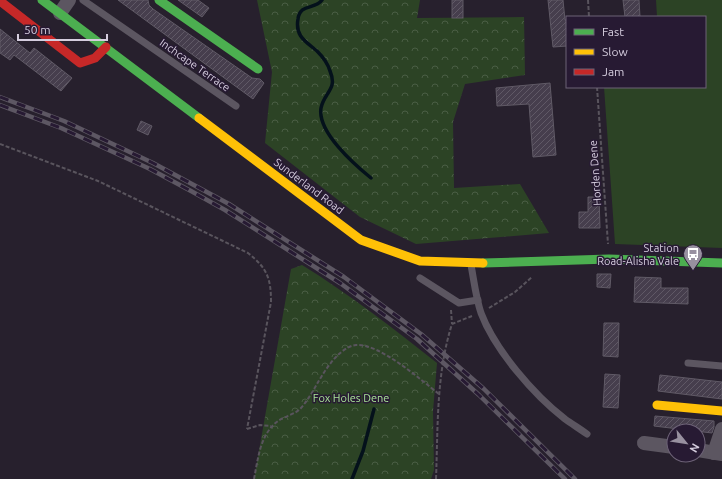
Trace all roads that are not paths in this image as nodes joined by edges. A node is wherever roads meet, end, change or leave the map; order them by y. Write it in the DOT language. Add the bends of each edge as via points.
graph roads {
  1 [pos="42,0"];
  2 [pos="69,0"];
  3 [pos="83,0"];
  4 [pos="160,0"];
  5 [pos="0,1"];
  6 [pos="60,13"];
  7 [pos="106,47"];
  8 [pos="258,69"];
  9 [pos="236,106"];
  10 [pos="471,262"];
  11 [pos="722,263"];
  12 [pos="420,278"];
  13 [pos="478,300"];
  14 [pos="688,363"];
  15 [pos="722,366"];
  16 [pos="658,405"];
  17 [pos="722,411"];
  18 [pos="722,429"];
  19 [pos="587,434"];
  20 [pos="644,443"];
  21 [pos="666,446"];
  22 [pos="706,451"];
  23 [pos="718,453"];
  1 -- 6 [label="main road, Sunderland Road"];
  2 -- 6 [label="street"];
  3 -- 9 [label="lane, Inchcape Terrace"];
  4 -- 8 [label="main road"];
  5 -- 7 [label="main road" via="80,63 96,59"];
  6 -- 7 [label="main road, Sunderland Road"];
  7 -- 10 [label="main road, Sunderland Road" via="361,240 420,261"];
  10 -- 11 [label="main road, Sunderland Road" via="609,259"];
  10 -- 13 [label="lane"];
  12 -- 13 [label="lane" via="459,303"];
  13 -- 19 [label="lane" via="490,333 518,373 564,418"];
  14 -- 15 [label="lane"];
  16 -- 17 [label="main road"];
  18 -- 23 [label="street"];
  20 -- 21 [label="street"];
  22 -- 23 [label="street"];
}
